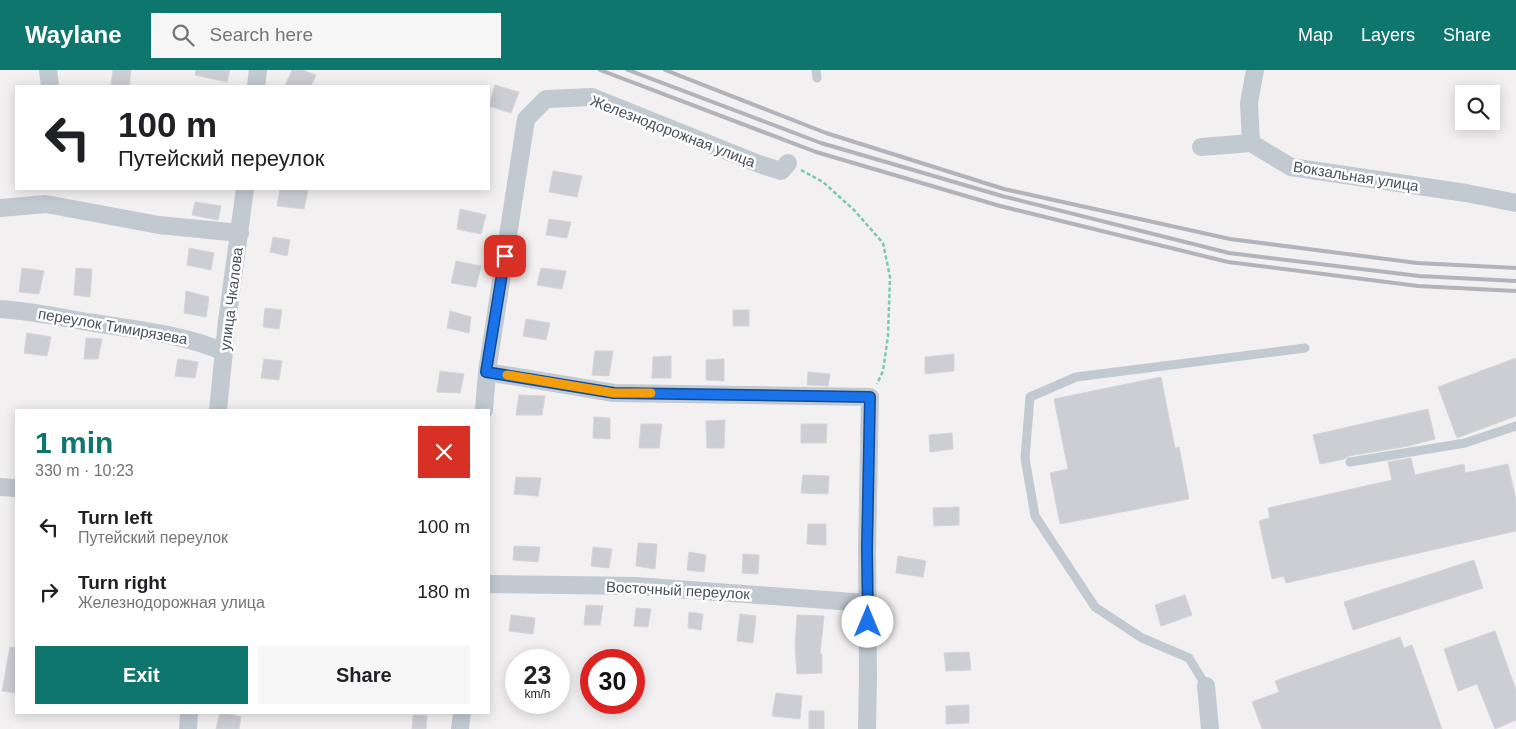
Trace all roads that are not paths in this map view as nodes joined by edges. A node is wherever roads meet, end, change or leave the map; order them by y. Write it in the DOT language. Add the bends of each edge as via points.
graph roads {
  1 [pos="48,70"];
  2 [pos="258,70"];
  3 [pos="1255,70"];
  4 [pos="50,85"];
  5 [pos="256,85"];
  6 [pos="1251,143"];
  7 [pos="1201,148"];
  8 [pos="788,163"];
  9 [pos="245,190"];
  10 [pos="50,196"];
  11 [pos="1516,203"];
  12 [pos="0,208"];
  13 [pos="240,233"];
  14 [pos="0,309"];
  15 [pos="1305,348"];
  16 [pos="224,352"];
  17 [pos="486,372"];
  18 [pos="218,409"];
  19 [pos="484,409"];
  20 [pos="1516,426"];
  21 [pos="1350,462"];
  22 [pos="0,487"];
  23 [pos="15,488"];
  24 [pos="490,584"];
  25 [pos="868,603"];
  26 [pos="1206,686"];
  27 [pos="189,714"];
  28 [pos="462,714"];
  29 [pos="188,729"];
  30 [pos="460,729"];
  31 [pos="866,729"];
  32 [pos="1210,729"];
  1 -- 4 [label="street"];
  2 -- 5 [label="street"];
  3 -- 6 [label="street" via="1249,103"];
  6 -- 7 [label="street"];
  6 -- 11 [label="street, Вокзальная улица" via="1290,167"];
  8 -- 17 [label="street, Железнодорожная улица" via="781,170 759,164 592,97 546,100 526,119"];
  9 -- 13 [label="street, улица Чкалова"];
  10 -- 12 [label="street"];
  10 -- 13 [label="street" via="159,226"];
  13 -- 16 [label="street, улица Чкалова"];
  14 -- 16 [label="street, переулок Тимирязева" via="156,332 204,343"];
  15 -- 26 [label="lane" via="1076,377 1030,397 1025,458 1034,516 1094,608 1142,638 1189,658"];
  16 -- 18 [label="street, улица Чкалова"];
  17 -- 19 [label="street, Железнодорожная улица"];
  17 -- 25 [label="street" via="614,393 870,397"];
  20 -- 21 [label="lane" via="1465,443"];
  22 -- 23 [label="street"];
  24 -- 25 [label="street, Восточный переулок" via="636,586"];
  25 -- 31 [label="street"];
  26 -- 32 [label="street"];
  27 -- 29 [label="street"];
  28 -- 30 [label="street"];
}
